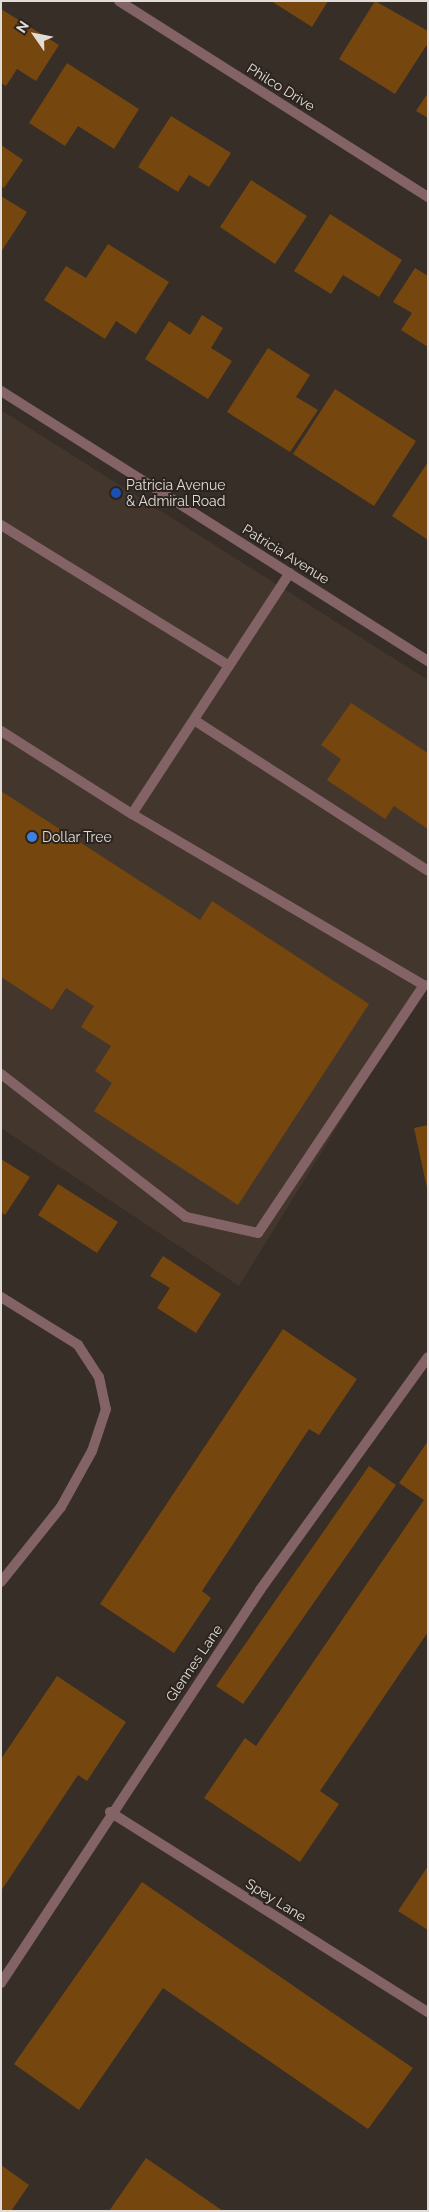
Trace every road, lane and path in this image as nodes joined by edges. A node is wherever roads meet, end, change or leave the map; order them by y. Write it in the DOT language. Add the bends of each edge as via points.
graph roads {
  1 [pos="119,1"];
  2 [pos="428,197"];
  3 [pos="1,391"];
  4 [pos="1,525"];
  5 [pos="290,572"];
  6 [pos="428,661"];
  7 [pos="229,666"];
  8 [pos="194,720"];
  9 [pos="1,731"];
  10 [pos="132,814"];
  11 [pos="428,872"];
  12 [pos="426,982"];
  13 [pos="1,1074"];
  14 [pos="1,1297"];
  15 [pos="428,1357"];
  16 [pos="1,1582"];
  17 [pos="110,1812"];
  18 [pos="1,1983"];
  19 [pos="428,2012"];
  1 -- 2 [label="street, Philco Drive"];
  3 -- 5 [label="street, Patricia Avenue"];
  4 -- 7 [label="street"];
  5 -- 6 [label="street, Patricia Avenue"];
  5 -- 7 [label="street"];
  7 -- 8 [label="street"];
  8 -- 10 [label="street"];
  8 -- 11 [label="street"];
  9 -- 10 [label="street"];
  10 -- 12 [label="street"];
  12 -- 13 [label="street" via="258,1233 186,1217"];
  14 -- 16 [label="street" via="78,1345 99,1377 106,1409 92,1451 61,1507"];
  15 -- 17 [label="street, Glennes Lane" via="260,1590"];
  17 -- 18 [label="street, Glennes Lane"];
  17 -- 19 [label="street, Spey Lane"];
}
